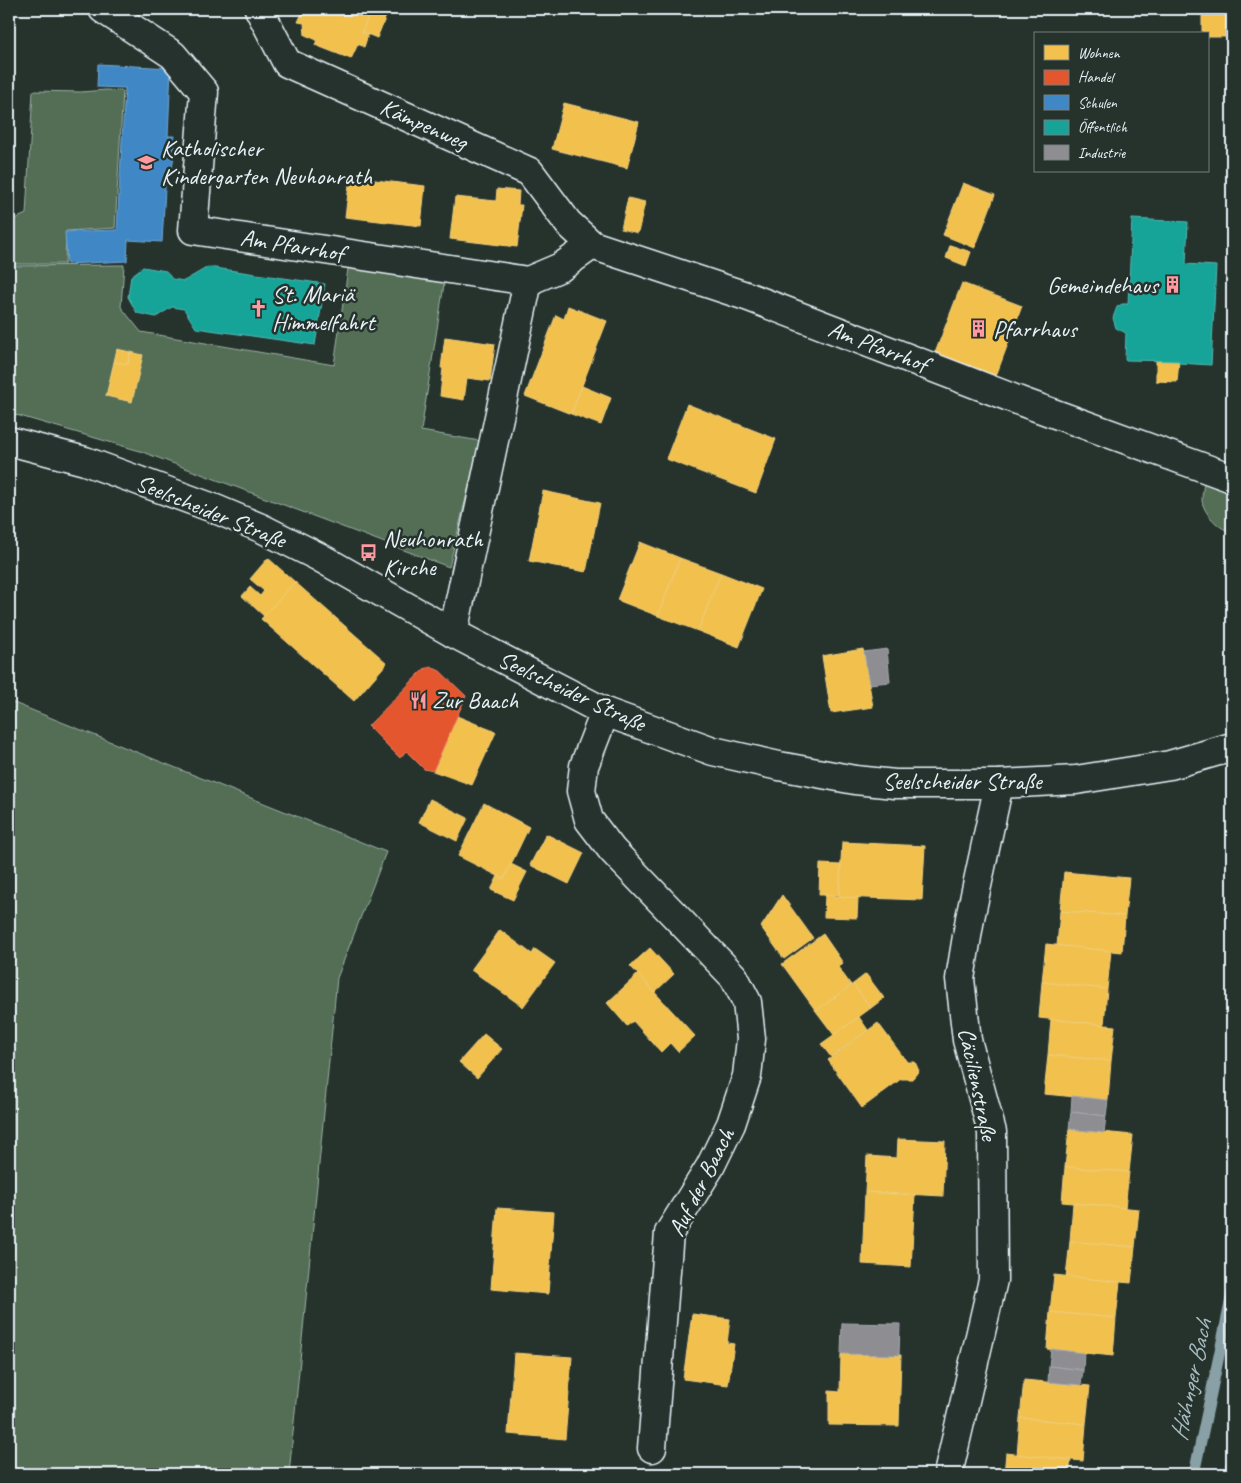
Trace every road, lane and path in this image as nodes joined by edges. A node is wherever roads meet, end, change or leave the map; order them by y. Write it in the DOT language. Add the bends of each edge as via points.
graph roads {
  1 [pos="103,9"];
  2 [pos="259,9"];
  3 [pos="592,244"];
  4 [pos="528,281"];
  5 [pos="9,441"];
  6 [pos="1232,478"];
  7 [pos="453,633"];
  8 [pos="605,712"];
  9 [pos="1232,747"];
  10 [pos="999,784"];
  11 [pos="652,1448"];
  12 [pos="948,1474"];
  1 -- 4 [label="street, Am Pfarrhof" via="173,55 204,92 193,230"];
  2 -- 3 [label="street, Kämpenweg" via="287,63 530,172 568,223"];
  3 -- 4 [label="street" via="561,267"];
  3 -- 6 [label="street, Am Pfarrhof" via="749,297"];
  4 -- 7 [label="street"];
  5 -- 7 [label="street, Seelscheider Straße" via="85,461 260,528 320,557"];
  7 -- 8 [label="street, Seelscheider Straße"];
  8 -- 10 [label="street, Seelscheider Straße" via="713,751 788,768 895,784"];
  8 -- 11 [label="street, Auf der Baach" via="584,766 581,791 589,820 612,850 734,977 747,1002 751,1039 747,1076 731,1124 710,1167 669,1232"];
  9 -- 10 [label="street, Seelscheider Straße" via="1161,767 1076,780"];
  10 -- 12 [label="street, Cäcilienstraße" via="960,980 967,1040 992,1132 993,1280"];
}
